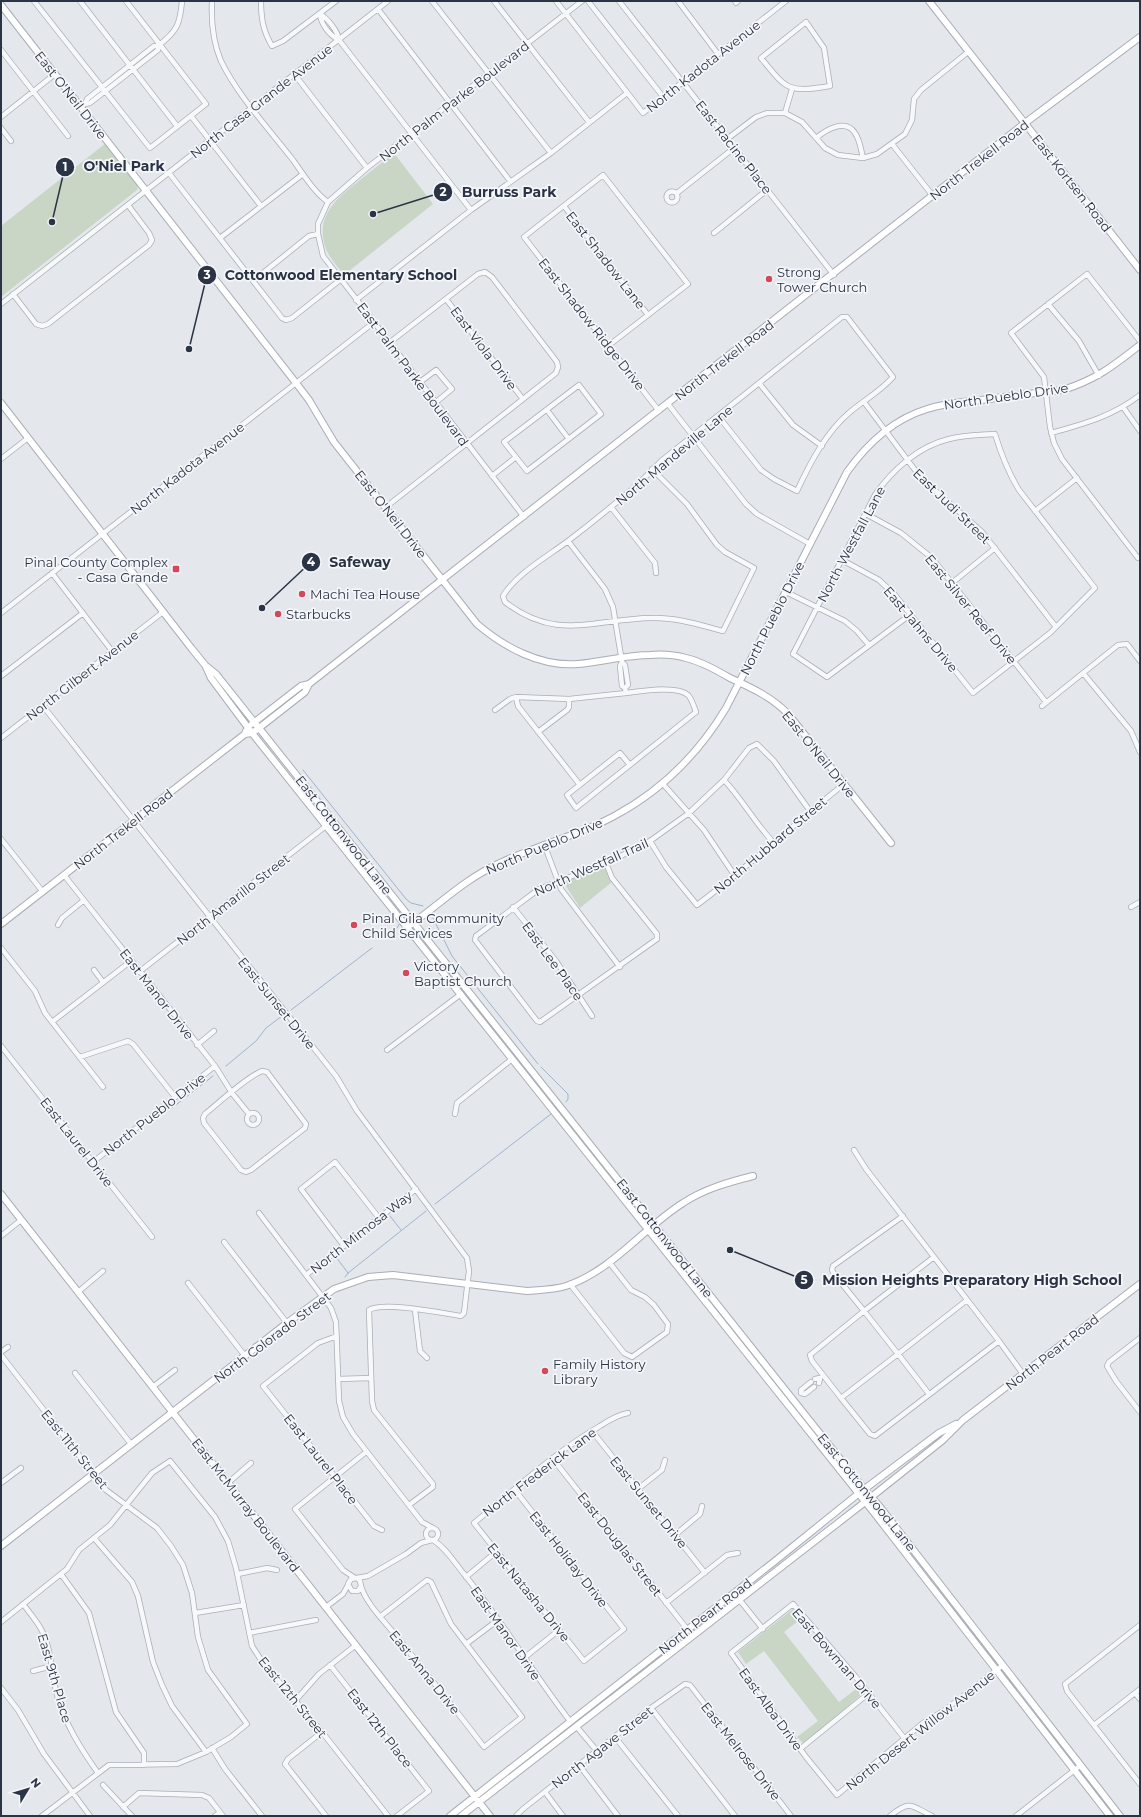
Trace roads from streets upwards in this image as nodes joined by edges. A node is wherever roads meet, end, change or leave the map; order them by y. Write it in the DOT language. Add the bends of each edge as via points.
graph roads {
  1 [pos="34,1"];
  2 [pos="80,1"];
  3 [pos="126,1"];
  4 [pos="182,1"];
  5 [pos="212,1"];
  6 [pos="261,1"];
  7 [pos="336,1"];
  8 [pos="388,1"];
  9 [pos="432,1"];
  10 [pos="494,1"];
  11 [pos="556,1"];
  12 [pos="582,1"];
  13 [pos="588,1"];
  14 [pos="619,1"];
  15 [pos="678,1"];
  16 [pos="735,1"];
  17 [pos="738,1"];
  18 [pos="786,1"];
  19 [pos="929,1"];
  20 [pos="1,5"];
  21 [pos="378,9"];
  22 [pos="320,14"];
  23 [pos="566,14"];
  24 [pos="1140,37"];
  25 [pos="339,40"];
  26 [pos="528,44"];
  27 [pos="159,46"];
  28 [pos="1,50"];
  29 [pos="968,52"];
  30 [pos="718,54"];
  31 [pos="132,67"];
  32 [pos="55,74"];
  33 [pos="295,74"];
  34 [pos="489,74"];
  35 [pos="683,82"];
  36 [pos="104,89"];
  37 [pos="792,89"];
  38 [pos="34,92"];
  39 [pos="627,93"];
  40 [pos="664,98"];
  41 [pos="451,103"];
  42 [pos="83,106"];
  43 [pos="252,107"];
  44 [pos="785,113"];
  45 [pos="191,116"];
  46 [pos="1,117"];
  47 [pos="589,122"];
  48 [pos="1026,123"];
  49 [pos="177,126"];
  50 [pos="1,128"];
  51 [pos="412,134"];
  52 [pos="68,136"];
  53 [pos="816,138"];
  54 [pos="727,139"];
  55 [pos="211,140"];
  56 [pos="12,141"];
  57 [pos="892,144"];
  58 [pos="734,148"];
  59 [pos="551,153"];
  60 [pos="863,158"];
  61 [pos="367,168"];
  62 [pos="169,173"];
  63 [pos="303,174"];
  64 [pos="510,181"];
  65 [pos="146,190"];
  66 [pos="767,190"];
  67 [pos="677,193"];
  68 [pos="933,196"];
  69 [pos="328,202"];
  70 [pos="128,205"];
  71 [pos="261,206"];
  72 [pos="564,206"];
  73 [pos="471,210"];
  74 [pos="714,233"];
  75 [pos="318,234"];
  76 [pos="220,238"];
  77 [pos="1140,270"];
  78 [pos="834,275"];
  79 [pos="340,280"];
  80 [pos="253,281"];
  81 [pos="13,294"];
  82 [pos="446,299"];
  83 [pos="356,300"];
  84 [pos="1,304"];
  85 [pos="1048,304"];
  86 [pos="648,315"];
  87 [pos="374,323"];
  88 [pos="1140,342"];
  89 [pos="389,343"];
  90 [pos="1140,345"];
  91 [pos="608,346"];
  92 [pos="1099,376"];
  93 [pos="420,382"];
  94 [pos="296,383"];
  95 [pos="759,383"];
  96 [pos="1045,392"];
  97 [pos="1140,395"];
  98 [pos="522,398"];
  99 [pos="864,402"];
  100 [pos="1,403"];
  101 [pos="436,404"];
  102 [pos="668,404"];
  103 [pos="1123,407"];
  104 [pos="547,410"];
  105 [pos="659,411"];
  106 [pos="719,417"];
  107 [pos="1140,431"];
  108 [pos="886,432"];
  109 [pos="1051,433"];
  110 [pos="693,437"];
  111 [pos="28,438"];
  112 [pos="568,438"];
  113 [pos="466,444"];
  114 [pos="822,446"];
  115 [pos="516,457"];
  116 [pos="1,459"];
  117 [pos="907,461"];
  118 [pos="652,469"];
  119 [pos="492,476"];
  120 [pos="1077,478"];
  121 [pos="386,507"];
  122 [pos="611,507"];
  123 [pos="1035,511"];
  124 [pos="866,514"];
  125 [pos="524,517"];
  126 [pos="103,534"];
  127 [pos="568,541"];
  128 [pos="810,544"];
  129 [pos="995,548"];
  130 [pos="1139,557"];
  131 [pos="842,560"];
  132 [pos="52,573"];
  133 [pos="656,573"];
  134 [pos="443,581"];
  135 [pos="952,583"];
  136 [pos="786,592"];
  137 [pos="818,607"];
  138 [pos="163,612"];
  139 [pos="1,613"];
  140 [pos="83,613"];
  141 [pos="911,614"];
  142 [pos="616,621"];
  143 [pos="1056,627"];
  144 [pos="869,645"];
  145 [pos="112,651"];
  146 [pos="621,660"];
  147 [pos="1140,661"];
  148 [pos="1014,662"];
  149 [pos="205,665"];
  150 [pos="1083,673"];
  151 [pos="1,676"];
  152 [pos="739,682"];
  153 [pos="309,684"];
  154 [pos="626,690"];
  155 [pos="516,697"];
  156 [pos="569,699"];
  157 [pos="1046,702"];
  158 [pos="43,706"];
  159 [pos="1042,706"];
  160 [pos="495,710"];
  161 [pos="254,722"];
  162 [pos="248,727"];
  163 [pos="259,728"];
  164 [pos="538,732"];
  165 [pos="252,733"];
  166 [pos="245,734"];
  167 [pos="1,738"];
  168 [pos="1140,752"];
  169 [pos="630,765"];
  170 [pos="724,780"];
  171 [pos="663,784"];
  172 [pos="844,784"];
  173 [pos="580,785"];
  174 [pos="313,796"];
  175 [pos="306,800"];
  176 [pos="810,811"];
  177 [pos="689,813"];
  178 [pos="133,821"];
  179 [pos="326,826"];
  180 [pos="1,839"];
  181 [pos="650,842"];
  182 [pos="773,842"];
  183 [pos="891,843"];
  184 [pos="544,844"];
  185 [pos="606,863"];
  186 [pos="64,875"];
  187 [pos="736,876"];
  188 [pos="559,882"];
  189 [pos="43,892"];
  190 [pos="84,901"];
  191 [pos="1140,902"];
  192 [pos="513,907"];
  193 [pos="1131,907"];
  194 [pos="209,917"];
  195 [pos="2,921"];
  196 [pos="414,922"];
  197 [pos="58,925"];
  198 [pos="407,927"];
  199 [pos="1,948"];
  200 [pos="131,961"];
  201 [pos="620,966"];
  202 [pos="94,970"];
  203 [pos="139,972"];
  204 [pos="104,982"];
  205 [pos="461,994"];
  206 [pos="578,995"];
  207 [pos="592,1016"];
  208 [pos="52,1022"];
  209 [pos="214,1031"];
  210 [pos="197,1045"];
  211 [pos="1,1046"];
  212 [pos="387,1050"];
  213 [pos="80,1057"];
  214 [pos="512,1059"];
  215 [pos="215,1066"];
  216 [pos="103,1087"];
  217 [pos="232,1093"];
  218 [pos="175,1097"];
  219 [pos="249,1114"];
  220 [pos="455,1114"];
  221 [pos="854,1150"];
  222 [pos="93,1162"];
  223 [pos="753,1176"];
  224 [pos="416,1189"];
  225 [pos="1,1194"];
  226 [pos="259,1213"];
  227 [pos="903,1216"];
  228 [pos="379,1218"];
  229 [pos="21,1220"];
  230 [pos="654,1225"];
  231 [pos="649,1230"];
  232 [pos="1,1236"];
  233 [pos="152,1237"];
  234 [pos="224,1242"];
  235 [pos="344,1246"];
  236 [pos="934,1257"];
  237 [pos="608,1262"];
  238 [pos="103,1271"];
  239 [pos="306,1275"];
  240 [pos="188,1283"];
  241 [pos="467,1284"];
  242 [pos="570,1284"];
  243 [pos="1140,1284"];
  244 [pos="78,1292"];
  245 [pos="323,1297"];
  246 [pos="967,1300"];
  247 [pos="415,1310"];
  248 [pos="864,1311"];
  249 [pos="287,1323"];
  250 [pos="337,1336"];
  251 [pos="1140,1338"];
  252 [pos="999,1341"];
  253 [pos="8,1347"];
  254 [pos="1,1352"];
  255 [pos="898,1354"];
  256 [pos="1,1355"];
  257 [pos="245,1356"];
  258 [pos="427,1358"];
  259 [pos="175,1370"];
  260 [pos="75,1373"];
  261 [pos="1023,1374"];
  262 [pos="371,1378"];
  263 [pos="338,1379"];
  264 [pos="816,1380"];
  265 [pos="154,1386"];
  266 [pos="801,1393"];
  267 [pos="929,1394"];
  268 [pos="841,1398"];
  269 [pos="793,1400"];
  270 [pos="173,1412"];
  271 [pos="1140,1412"];
  272 [pos="628,1413"];
  273 [pos="963,1420"];
  274 [pos="592,1431"];
  275 [pos="132,1444"];
  276 [pos="366,1452"];
  277 [pos="553,1459"];
  278 [pos="665,1460"];
  279 [pos="251,1463"];
  280 [pos="21,1468"];
  281 [pos="94,1474"];
  282 [pos="335,1477"];
  283 [pos="229,1482"];
  284 [pos="1,1483"];
  285 [pos="638,1489"];
  286 [pos="864,1489"];
  287 [pos="515,1490"];
  288 [pos="858,1494"];
  289 [pos="871,1497"];
  290 [pos="864,1502"];
  291 [pos="126,1504"];
  292 [pos="409,1505"];
  293 [pos="702,1506"];
  294 [pos="422,1522"];
  295 [pos="474,1523"];
  296 [pos="433,1528"];
  297 [pos="382,1530"];
  298 [pos="426,1533"];
  299 [pos="438,1534"];
  300 [pos="675,1535"];
  301 [pos="94,1538"];
  302 [pos="433,1540"];
  303 [pos="421,1543"];
  304 [pos="1,1546"];
  305 [pos="442,1546"];
  306 [pos="496,1552"];
  307 [pos="738,1553"];
  308 [pos="277,1570"];
  309 [pos="343,1570"];
  310 [pos="706,1573"];
  311 [pos="61,1574"];
  312 [pos="238,1574"];
  313 [pos="368,1576"];
  314 [pos="466,1577"];
  315 [pos="356,1578"];
  316 [pos="349,1583"];
  317 [pos="361,1585"];
  318 [pos="355,1591"];
  319 [pos="734,1593"];
  320 [pos="344,1594"];
  321 [pos="365,1597"];
  322 [pos="739,1599"];
  323 [pos="666,1603"];
  324 [pos="23,1604"];
  325 [pos="244,1605"];
  326 [pos="326,1608"];
  327 [pos="195,1613"];
  328 [pos="381,1616"];
  329 [pos="316,1620"];
  330 [pos="498,1620"];
  331 [pos="1,1622"];
  332 [pos="1140,1625"];
  333 [pos="687,1629"];
  334 [pos="763,1629"];
  335 [pos="559,1630"];
  336 [pos="249,1633"];
  337 [pos="466,1644"];
  338 [pos="356,1645"];
  339 [pos="524,1658"];
  340 [pos="584,1661"];
  341 [pos="330,1665"];
  342 [pos="1002,1665"];
  343 [pos="52,1666"];
  344 [pos="996,1670"];
  345 [pos="33,1671"];
  346 [pos="690,1685"];
  347 [pos="1,1688"];
  348 [pos="1140,1690"];
  349 [pos="869,1693"];
  350 [pos="1135,1693"];
  351 [pos="1140,1699"];
  352 [pos="295,1701"];
  353 [pos="651,1708"];
  354 [pos="570,1721"];
  355 [pos="1094,1725"];
  356 [pos="576,1726"];
  357 [pos="322,1732"];
  358 [pos="615,1737"];
  359 [pos="905,1738"];
  360 [pos="212,1748"];
  361 [pos="800,1749"];
  362 [pos="597,1751"];
  363 [pos="206,1752"];
  364 [pos="579,1765"];
  365 [pos="1081,1765"];
  366 [pos="144,1766"];
  367 [pos="1074,1770"];
  368 [pos="98,1773"];
  369 [pos="1140,1784"];
  370 [pos="103,1785"];
  371 [pos="72,1792"];
  372 [pos="545,1792"];
  373 [pos="837,1795"];
  374 [pos="475,1796"];
  375 [pos="479,1802"];
  376 [pos="123,1807"];
  377 [pos="222,1814"];
  378 [pos="42,1816"];
  379 [pos="90,1816"];
  380 [pos="132,1816"];
  381 [pos="215,1816"];
  382 [pos="262,1816"];
  383 [pos="326,1816"];
  384 [pos="388,1816"];
  385 [pos="398,1816"];
  386 [pos="450,1816"];
  387 [pos="462,1816"];
  388 [pos="490,1816"];
  389 [pos="516,1816"];
  390 [pos="563,1816"];
  391 [pos="618,1816"];
  392 [pos="678,1816"];
  393 [pos="735,1816"];
  394 [pos="791,1816"];
  395 [pos="890,1816"];
  396 [pos="932,1816"];
  397 [pos="1016,1816"];
  398 [pos="1110,1816"];
  399 [pos="1120,1816"];
  1 -- 36 [label="street"];
  2 -- 31 [label="street"];
  3 -- 27 [label="street"];
  4 -- 27 [label="street" via="176,30"];
  5 -- 43 [label="street" via="214,37 221,60"];
  6 -- 22 [label="street" via="265,34 272,46"];
  7 -- 22 [label="street"];
  8 -- 21 [label="street, North Casa Grande Avenue"];
  9 -- 34 [label="street"];
  10 -- 26 [label="street"];
  11 -- 23 [label="street"];
  12 -- 23 [label="street, North Palm Parke Boulevard"];
  13 -- 40 [label="street"];
  14 -- 35 [label="street, East Racine Place"];
  15 -- 30 [label="street"];
  16 -- 17 [label="street"];
  18 -- 30 [label="street, North Kadota Avenue"];
  19 -- 29 [label="street, East Kortsen Road"];
  20 -- 32 [label="street, East O'Neil Drive"];
  21 -- 25 [label="street, North Casa Grande Avenue"];
  21 -- 41 [label="street"];
  22 -- 25 [label="street" via="339,35"];
  23 -- 26 [label="street, North Palm Parke Boulevard"];
  23 -- 39 [label="street"];
  24 -- 48 [label="street, North Trekell Road"];
  25 -- 33 [label="street, North Casa Grande Avenue"];
  25 -- 51 [label="street"];
  26 -- 34 [label="street, North Palm Parke Boulevard"];
  26 -- 47 [label="street"];
  27 -- 31 [label="street" via="158,50"];
  27 -- 45 [label="street" via="206,104"];
  28 -- 38 [label="street"];
  29 -- 48 [label="street, East Kortsen Road"];
  29 -- 57 [label="street" via="921,90 914,100 912,120 905,134"];
  30 -- 35 [label="street, North Kadota Avenue"];
  31 -- 36 [label="street"];
  31 -- 49 [label="street"];
  32 -- 38 [label="street"];
  32 -- 42 [label="street, East O'Neil Drive"];
  33 -- 43 [label="street, North Casa Grande Avenue"];
  33 -- 61 [label="street"];
  34 -- 41 [label="street, North Palm Parke Boulevard"];
  34 -- 59 [label="street"];
  35 -- 40 [label="street, North Kadota Avenue"];
  35 -- 54 [label="street, East Racine Place"];
  36 -- 42 [label="street" via="93,97 90,103"];
  36 -- 49 [label="street" via="150,148"];
  37 -- 37 [label="street" via="808,90 830,86 824,48 806,22 761,58 780,82"];
  37 -- 44 [label="street"];
  38 -- 46 [label="street"];
  38 -- 52 [label="street"];
  39 -- 40 [label="street, North Kadota Avenue" via="643,113"];
  39 -- 47 [label="street, North Kadota Avenue"];
  41 -- 51 [label="street, North Palm Parke Boulevard"];
  41 -- 64 [label="street"];
  42 -- 65 [label="street, East O'Neil Drive"];
  43 -- 55 [label="street, North Casa Grande Avenue"];
  43 -- 63 [label="street"];
  44 -- 53 [label="street" via="802,122"];
  44 -- 54 [label="street" via="756,117"];
  45 -- 49 [label="street"];
  45 -- 55 [label="street"];
  47 -- 59 [label="street, North Kadota Avenue"];
  48 -- 68 [label="street, North Trekell Road"];
  48 -- 77 [label="street, East Kortsen Road"];
  50 -- 56 [label="street"];
  51 -- 61 [label="street, North Palm Parke Boulevard"];
  51 -- 73 [label="street"];
  53 -- 60 [label="street" via="825,148 838,155"];
  53 -- 60 [label="street" via="831,128 850,128 855,133"];
  54 -- 58 [label="street, East Racine Place"];
  55 -- 62 [label="street, North Casa Grande Avenue"];
  55 -- 71 [label="street"];
  57 -- 60 [label="street" via="877,154"];
  57 -- 68 [label="street"];
  58 -- 66 [label="street, East Racine Place"];
  58 -- 67 [label="street"];
  59 -- 64 [label="street, North Kadota Avenue"];
  61 -- 69 [label="street, North Palm Parke Boulevard"];
  62 -- 65 [label="street, North Casa Grande Avenue"];
  62 -- 76 [label="street"];
  63 -- 69 [label="street"];
  63 -- 71 [label="street"];
  64 -- 73 [label="street, North Kadota Avenue"];
  65 -- 70 [label="street, North Casa Grande Avenue"];
  65 -- 94 [label="street, East O'Neil Drive"];
  66 -- 74 [label="street"];
  66 -- 78 [label="street, East Racine Place"];
  68 -- 78 [label="street, North Trekell Road"];
  69 -- 75 [label="street, East Palm Parke Boulevard" via="318,224"];
  70 -- 81 [label="street, North Casa Grande Avenue"];
  70 -- 81 [label="street" via="149,233 152,240 149,245 48,324 36,324"];
  71 -- 76 [label="street"];
  72 -- 86 [label="street, East Shadow Lane"];
  72 -- 86 [label="street" via="603,175 688,284"];
  72 -- 91 [label="street, East Shadow Ridge Drive" via="524,237"];
  73 -- 83 [label="street, North Kadota Avenue"];
  75 -- 79 [label="street, East Palm Parke Boulevard" via="323,256"];
  75 -- 80 [label="street" via="309,236"];
  76 -- 80 [label="street"];
  78 -- 102 [label="street, North Trekell Road"];
  79 -- 80 [label="street" via="286,320"];
  79 -- 83 [label="street, East Palm Parke Boulevard"];
  81 -- 84 [label="street, North Casa Grande Avenue"];
  82 -- 89 [label="street"];
  82 -- 98 [label="street, East Viola Drive"];
  82 -- 98 [label="street" via="478,274 485,272 492,277 557,362 556,372"];
  83 -- 87 [label="street, East Palm Parke Boulevard"];
  85 -- 88 [label="street" via="1087,274"];
  85 -- 92 [label="street" via="1079,342"];
  85 -- 96 [label="street" via="1011,333 1040,370 1044,377"];
  86 -- 91 [label="street"];
  87 -- 89 [label="street, East Palm Parke Boulevard"];
  87 -- 94 [label="street, North Kadota Avenue"];
  89 -- 93 [label="street, East Palm Parke Boulevard"];
  90 -- 92 [label="street, North Pueblo Drive"];
  91 -- 105 [label="street, East Shadow Ridge Drive"];
  92 -- 96 [label="street, North Pueblo Drive" via="1063,390"];
  93 -- 101 [label="street, East Palm Parke Boulevard"];
  93 -- 101 [label="street" via="436,370 452,390"];
  94 -- 121 [label="street, East O'Neil Drive" via="334,442"];
  94 -- 126 [label="street, North Kadota Avenue"];
  95 -- 99 [label="street, North Mandeville Lane" via="842,317 847,317 893,377"];
  95 -- 106 [label="street, North Mandeville Lane"];
  95 -- 114 [label="street" via="793,424"];
  96 -- 108 [label="street, North Pueblo Drive" via="940,405 902,420"];
  96 -- 109 [label="street"];
  97 -- 103 [label="street"];
  98 -- 113 [label="street"];
  99 -- 108 [label="street, East Judi Street"];
  99 -- 114 [label="street" via="849,412"];
  100 -- 111 [label="street, East Cottonwood Lane"];
  101 -- 113 [label="street, East Palm Parke Boulevard"];
  102 -- 105 [label="street, North Trekell Road"];
  102 -- 110 [label="street"];
  103 -- 107 [label="street"];
  103 -- 109 [label="street" via="1096,420"];
  104 -- 112 [label="street"];
  104 -- 112 [label="street" via="579,385 601,414"];
  104 -- 115 [label="street" via="504,442"];
  105 -- 125 [label="street, North Trekell Road"];
  106 -- 110 [label="street, North Mandeville Lane"];
  106 -- 114 [label="street" via="761,470 797,491"];
  108 -- 117 [label="street, East Judi Street"];
  108 -- 128 [label="street, North Pueblo Drive" via="858,457"];
  109 -- 120 [label="street" via="1062,459"];
  110 -- 118 [label="street, North Mandeville Lane"];
  110 -- 128 [label="street" via="746,504 757,514"];
  111 -- 116 [label="street"];
  111 -- 126 [label="street, East Cottonwood Lane"];
  112 -- 115 [label="street" via="527,471"];
  113 -- 119 [label="street, East Palm Parke Boulevard"];
  113 -- 121 [label="street"];
  115 -- 119 [label="street"];
  117 -- 123 [label="street, North Westfall Lane" via="924,449 950,438 995,434 1010,476"];
  117 -- 124 [label="street, North Westfall Lane" via="889,475"];
  117 -- 129 [label="street, East Judi Street" via="928,485 982,532"];
  118 -- 122 [label="street, North Mandeville Lane"];
  118 -- 142 [label="street" via="687,504 725,552 754,568 723,631 684,620 652,618"];
  119 -- 125 [label="street, East Palm Parke Boulevard"];
  120 -- 123 [label="street"];
  120 -- 130 [label="street"];
  121 -- 134 [label="street, East O'Neil Drive"];
  122 -- 127 [label="street, North Mandeville Lane"];
  122 -- 133 [label="street" via="655,563"];
  123 -- 143 [label="street" via="1095,588"];
  124 -- 131 [label="street, North Westfall Lane"];
  124 -- 135 [label="street, East Silver Reef Drive" via="917,545 932,558"];
  125 -- 134 [label="street, North Trekell Road"];
  126 -- 132 [label="street, North Kadota Avenue"];
  126 -- 138 [label="street, East Cottonwood Lane"];
  127 -- 142 [label="street" via="605,589"];
  127 -- 142 [label="street, North Mandeville Lane" via="525,573 506,591 503,596 505,602 538,621 559,626"];
  128 -- 136 [label="street, North Pueblo Drive"];
  129 -- 135 [label="street"];
  129 -- 143 [label="street, East Judi Street"];
  131 -- 137 [label="street, North Westfall Lane"];
  131 -- 141 [label="street, East Jahns Drive" via="879,580"];
  132 -- 139 [label="street, North Kadota Avenue"];
  132 -- 140 [label="street"];
  134 -- 146 [label="street, East O'Neil Drive" via="477,624 493,638 528,656 546,661 577,664"];
  134 -- 153 [label="street, North Trekell Road"];
  135 -- 148 [label="street, East Silver Reef Drive"];
  136 -- 137 [label="street"];
  136 -- 152 [label="street, North Pueblo Drive"];
  137 -- 144 [label="street" via="845,621"];
  137 -- 144 [label="street, North Westfall Lane" via="793,654 827,677"];
  138 -- 145 [label="street, North Gilbert Avenue"];
  138 -- 149 [label="street, East Cottonwood Lane"];
  140 -- 145 [label="street"];
  140 -- 151 [label="street"];
  141 -- 144 [label="street"];
  141 -- 148 [label="street, East Jahns Drive" via="973,693"];
  142 -- 146 [label="street"];
  143 -- 148 [label="street"];
  145 -- 158 [label="street, North Gilbert Avenue"];
  146 -- 152 [label="street, East O'Neil Drive" via="650,655 685,658"];
  146 -- 154 [label="street" via="622,686"];
  147 -- 150 [label="street" via="1127,644 1118,645"];
  148 -- 157 [label="street, East Silver Reef Drive"];
  149 -- 161 [label="street, East Cottonwood Lane" via="216,674"];
  149 -- 162 [label="street, East Cottonwood Lane" via="210,678"];
  150 -- 157 [label="street"];
  150 -- 168 [label="street" via="1131,731"];
  152 -- 171 [label="street, North Pueblo Drive" via="710,733"];
  152 -- 172 [label="street, East O'Neil Drive" via="778,704"];
  153 -- 161 [label="street, North Trekell Road" via="301,686"];
  153 -- 163 [label="street, North Trekell Road" via="305,692"];
  154 -- 156 [label="street"];
  154 -- 169 [label="street" via="662,690 686,694 690,697 696,712"];
  155 -- 156 [label="street"];
  155 -- 160 [label="street"];
  155 -- 164 [label="street" via="518,706"];
  156 -- 164 [label="street" via="567,710"];
  157 -- 159 [label="street"];
  158 -- 167 [label="street, North Gilbert Avenue"];
  158 -- 178 [label="street, East Sunset Drive"];
  161 -- 162 [label="street, North Trekell Road"];
  161 -- 163 [label="street, East Cottonwood Lane"];
  162 -- 165 [label="street, East Cottonwood Lane"];
  162 -- 166 [label="street, North Trekell Road"];
  163 -- 165 [label="street, North Trekell Road"];
  163 -- 174 [label="street, East Cottonwood Lane"];
  164 -- 173 [label="street"];
  165 -- 166 [label="street, North Trekell Road"];
  165 -- 175 [label="street, East Cottonwood Lane"];
  166 -- 178 [label="street, North Trekell Road"];
  169 -- 173 [label="street" via="620,753"];
  169 -- 173 [label="street" via="576,808 567,795"];
  170 -- 176 [label="street, North Westfall Trail" via="749,748 757,744 774,761"];
  170 -- 177 [label="street, North Westfall Trail"];
  170 -- 182 [label="street"];
  171 -- 177 [label="street"];
  171 -- 184 [label="street, North Pueblo Drive" via="615,816"];
  172 -- 176 [label="street, North Hubbard Street"];
  172 -- 183 [label="street, East O'Neil Drive"];
  174 -- 175 [label="street"];
  174 -- 196 [label="street, East Cottonwood Lane"];
  175 -- 179 [label="street, East Cottonwood Lane"];
  176 -- 182 [label="street, North Hubbard Street"];
  177 -- 181 [label="street, North Westfall Trail"];
  177 -- 187 [label="street"];
  178 -- 186 [label="street, North Trekell Road"];
  178 -- 194 [label="street, East Sunset Drive"];
  179 -- 194 [label="street, North Amarillo Street"];
  179 -- 198 [label="street, East Cottonwood Lane"];
  180 -- 189 [label="street"];
  181 -- 185 [label="street, North Westfall Trail"];
  181 -- 187 [label="street, North Hubbard Street" via="666,867 697,905"];
  182 -- 187 [label="street, North Hubbard Street"];
  184 -- 188 [label="street"];
  184 -- 196 [label="street, North Pueblo Drive" via="474,877"];
  185 -- 188 [label="street, North Westfall Trail"];
  185 -- 201 [label="street" via="612,878 657,934 657,939"];
  186 -- 189 [label="street, North Trekell Road"];
  186 -- 190 [label="street, East Manor Drive"];
  188 -- 192 [label="street, North Westfall Trail" via="539,889"];
  188 -- 201 [label="street" via="565,895"];
  189 -- 195 [label="street, North Trekell Road"];
  190 -- 197 [label="street" via="62,918"];
  190 -- 200 [label="street, East Manor Drive"];
  191 -- 193 [label="street"];
  192 -- 206 [label="street, East Lee Place"];
  192 -- 206 [label="street, North Westfall Trail" via="476,936 475,940 537,1021 540,1022"];
  194 -- 203 [label="street, North Amarillo Street"];
  194 -- 224 [label="street, East Sunset Drive" via="336,1076 357,1111"];
  196 -- 198 [label="street, North Pueblo Drive"];
  196 -- 230 [label="street, East Cottonwood Lane"];
  198 -- 205 [label="street, East Cottonwood Lane"];
  199 -- 208 [label="street" via="35,991"];
  200 -- 203 [label="street, East Manor Drive"];
  200 -- 204 [label="street"];
  201 -- 206 [label="street"];
  202 -- 204 [label="street"];
  203 -- 210 [label="street, East Manor Drive"];
  204 -- 208 [label="street"];
  205 -- 212 [label="street"];
  205 -- 214 [label="street, East Cottonwood Lane"];
  206 -- 207 [label="street, East Lee Place"];
  208 -- 213 [label="street"];
  209 -- 210 [label="street"];
  210 -- 215 [label="street, East Manor Drive"];
  211 -- 222 [label="street, East Laurel Drive"];
  213 -- 216 [label="street"];
  213 -- 218 [label="street" via="128,1041"];
  214 -- 220 [label="street" via="457,1103"];
  214 -- 231 [label="street, East Cottonwood Lane"];
  215 -- 217 [label="street, East Manor Drive"];
  215 -- 218 [label="street, North Pueblo Drive"];
  217 -- 217 [label="street" via="257,1073 267,1072 303,1119 305,1128 246,1172 204,1123 203,1118"];
  217 -- 219 [label="street, East Manor Drive"];
  218 -- 222 [label="street, North Pueblo Drive"];
  221 -- 227 [label="street"];
  222 -- 233 [label="street, East Laurel Drive"];
  223 -- 230 [label="street, North Colorado Street" via="714,1186 683,1203"];
  224 -- 228 [label="street, North Mimosa Way"];
  224 -- 241 [label="street, East Sunset Drive" via="465,1254 469,1266"];
  225 -- 229 [label="street, East McMurray Boulevard"];
  226 -- 239 [label="street"];
  227 -- 236 [label="street"];
  227 -- 248 [label="street" via="832,1266 834,1274"];
  228 -- 235 [label="street, North Mimosa Way"];
  228 -- 235 [label="street" via="335,1162 300,1189"];
  229 -- 232 [label="street"];
  229 -- 244 [label="street, East McMurray Boulevard"];
  230 -- 231 [label="street, North Colorado Street"];
  230 -- 269 [label="street, East Cottonwood Lane"];
  231 -- 237 [label="street, North Colorado Street"];
  231 -- 288 [label="street, East Cottonwood Lane"];
  234 -- 249 [label="street"];
  235 -- 239 [label="street, North Mimosa Way"];
  236 -- 246 [label="street"];
  236 -- 248 [label="street"];
  237 -- 242 [label="street, North Colorado Street"];
  237 -- 242 [label="street" via="631,1290 645,1296 654,1305 668,1324 667,1332 632,1357 624,1353"];
  238 -- 244 [label="street"];
  239 -- 245 [label="street"];
  240 -- 257 [label="street"];
  241 -- 242 [label="street, North Colorado Street" via="527,1291 548,1290"];
  241 -- 245 [label="street, North Colorado Street" via="393,1275 368,1277 346,1284"];
  241 -- 247 [label="street, East Sunset Drive" via="464,1313 461,1316"];
  243 -- 261 [label="street, North Peart Road"];
  244 -- 265 [label="street, East McMurray Boulevard"];
  245 -- 249 [label="street, North Colorado Street"];
  245 -- 250 [label="street" via="331,1308"];
  246 -- 252 [label="street"];
  246 -- 255 [label="street"];
  247 -- 258 [label="street" via="420,1351"];
  247 -- 262 [label="street" via="396,1307 369,1310"];
  248 -- 255 [label="street"];
  248 -- 264 [label="street" via="811,1353"];
  249 -- 257 [label="street, North Colorado Street"];
  250 -- 263 [label="street"];
  250 -- 282 [label="street, East Laurel Place" via="318,1343 263,1386"];
  251 -- 271 [label="street" via="1107,1366"];
  252 -- 261 [label="street"];
  252 -- 267 [label="street"];
  253 -- 254 [label="street"];
  255 -- 267 [label="street"];
  255 -- 268 [label="street"];
  256 -- 281 [label="street, East 11th Street"];
  257 -- 270 [label="street, North Colorado Street"];
  259 -- 265 [label="street"];
  260 -- 275 [label="street"];
  261 -- 273 [label="street, North Peart Road"];
  262 -- 263 [label="street"];
  262 -- 292 [label="street" via="374,1410 433,1484 433,1487"];
  263 -- 276 [label="street" via="343,1417"];
  264 -- 266 [label="street" via="801,1390"];
  264 -- 266 [label="street" via="813,1388 805,1394"];
  264 -- 268 [label="street"];
  265 -- 270 [label="street, East McMurray Boulevard"];
  266 -- 269 [label="street"];
  267 -- 268 [label="street" via="875,1436 870,1434"];
  269 -- 286 [label="street, East Cottonwood Lane"];
  270 -- 275 [label="street, North Colorado Street"];
  270 -- 283 [label="street, East McMurray Boulevard"];
  272 -- 274 [label="street, North Frederick Lane" via="620,1414"];
  273 -- 286 [label="street, North Peart Road" via="939,1433"];
  273 -- 289 [label="street, North Peart Road" via="943,1440"];
  274 -- 277 [label="street, North Frederick Lane"];
  274 -- 285 [label="street, East Sunset Drive"];
  275 -- 281 [label="street, North Colorado Street"];
  276 -- 282 [label="street"];
  276 -- 292 [label="street"];
  277 -- 287 [label="street, North Frederick Lane"];
  277 -- 323 [label="street, East Douglas Street"];
  278 -- 285 [label="street" via="662,1470"];
  279 -- 283 [label="street"];
  280 -- 284 [label="street"];
  281 -- 291 [label="street, East 11th Street" via="106,1490"];
  281 -- 304 [label="street, North Colorado Street"];
  282 -- 297 [label="street, East Laurel Place" via="374,1526"];
  282 -- 309 [label="street" via="295,1509"];
  283 -- 326 [label="street, East McMurray Boulevard"];
  285 -- 300 [label="street, East Sunset Drive"];
  286 -- 288 [label="street, North Peart Road"];
  286 -- 289 [label="street, East Cottonwood Lane"];
  287 -- 295 [label="street, North Frederick Lane"];
  287 -- 340 [label="street, East Holiday Drive" via="624,1629"];
  288 -- 290 [label="street, East Cottonwood Lane"];
  288 -- 319 [label="street, North Peart Road"];
  289 -- 290 [label="street, North Peart Road"];
  289 -- 342 [label="street, East Cottonwood Lane"];
  290 -- 322 [label="street, North Peart Road"];
  290 -- 344 [label="street, East Cottonwood Lane"];
  291 -- 301 [label="street" via="110,1525"];
  291 -- 312 [label="street, East 12th Street" via="152,1473 170,1461 214,1517 228,1541"];
  291 -- 327 [label="street, East 11th Street" via="157,1528 171,1546 183,1565"];
  292 -- 294 [label="street"];
  293 -- 300 [label="street" via="700,1514"];
  294 -- 296 [label="street"];
  294 -- 298 [label="street"];
  295 -- 306 [label="street, East Natasha Drive"];
  296 -- 298 [label="street"];
  296 -- 299 [label="street"];
  298 -- 302 [label="street" via="427,1537"];
  298 -- 303 [label="street"];
  299 -- 302 [label="street"];
  299 -- 305 [label="street, East Manor Drive"];
  300 -- 310 [label="street, East Sunset Drive"];
  301 -- 311 [label="street" via="79,1550"];
  301 -- 363 [label="street" via="132,1582 138,1596 153,1662 162,1685 172,1706"];
  302 -- 303 [label="street"];
  302 -- 305 [label="street, East Manor Drive"];
  303 -- 313 [label="street"];
  305 -- 314 [label="street, East Manor Drive"];
  306 -- 314 [label="street"];
  306 -- 335 [label="street, East Natasha Drive"];
  307 -- 310 [label="street" via="727,1556"];
  308 -- 312 [label="street" via="267,1568"];
  309 -- 315 [label="street"];
  309 -- 316 [label="street"];
  310 -- 323 [label="street"];
  311 -- 324 [label="street"];
  311 -- 366 [label="street" via="89,1612 116,1712 144,1753"];
  312 -- 325 [label="street, East 12th Street"];
  313 -- 315 [label="street"];
  313 -- 317 [label="street"];
  314 -- 330 [label="street, East Manor Drive"];
  315 -- 316 [label="street"];
  315 -- 317 [label="street, East Anna Drive"];
  316 -- 318 [label="street, East Anna Drive" via="350,1590"];
  316 -- 320 [label="street"];
  317 -- 318 [label="street"];
  317 -- 321 [label="street, East Anna Drive"];
  318 -- 320 [label="street"];
  318 -- 321 [label="street, East Anna Drive"];
  319 -- 322 [label="street"];
  319 -- 333 [label="street, North Peart Road"];
  320 -- 326 [label="street"];
  321 -- 328 [label="street, East Anna Drive"];
  322 -- 334 [label="street"];
  322 -- 356 [label="street, North Peart Road"];
  323 -- 333 [label="street, East Douglas Street"];
  324 -- 331 [label="street"];
  324 -- 343 [label="street, East 9th Place" via="41,1629"];
  325 -- 327 [label="street"];
  325 -- 336 [label="street, East 12th Street"];
  326 -- 338 [label="street, East McMurray Boulevard"];
  327 -- 360 [label="street, East 11th Street" via="198,1637 208,1670 247,1724"];
  328 -- 337 [label="street" via="428,1580 451,1624"];
  328 -- 337 [label="street, East Anna Drive" via="484,1747 522,1717"];
  329 -- 336 [label="street"];
  330 -- 337 [label="street"];
  330 -- 339 [label="street, East Manor Drive"];
  332 -- 355 [label="street" via="1065,1684 1067,1691"];
  333 -- 354 [label="street, North Peart Road"];
  334 -- 349 [label="street, East Bowman Drive" via="793,1604"];
  334 -- 361 [label="street, East Alba Drive" via="731,1653"];
  335 -- 339 [label="street"];
  335 -- 340 [label="street, East Natasha Drive"];
  336 -- 352 [label="street, East 12th Street" via="252,1646 263,1663"];
  338 -- 341 [label="street"];
  338 -- 374 [label="street, East McMurray Boulevard"];
  339 -- 354 [label="street, East Manor Drive"];
  341 -- 352 [label="street"];
  341 -- 385 [label="street, East 12th Place" via="429,1791"];
  342 -- 344 [label="street, North Desert Willow Avenue"];
  342 -- 365 [label="street, East Cottonwood Lane"];
  343 -- 345 [label="street"];
  343 -- 368 [label="street, East 9th Place" via="57,1695 68,1726"];
  344 -- 359 [label="street, North Desert Willow Avenue"];
  344 -- 367 [label="street, East Cottonwood Lane"];
  346 -- 353 [label="street, North Agave Street" via="684,1684"];
  346 -- 394 [label="street, East Melrose Drive"];
  347 -- 371 [label="street"];
  348 -- 350 [label="street"];
  349 -- 359 [label="street, East Bowman Drive"];
  349 -- 361 [label="street"];
  350 -- 351 [label="street"];
  350 -- 355 [label="street"];
  352 -- 357 [label="street, East 12th Street"];
  353 -- 358 [label="street, North Agave Street"];
  353 -- 393 [label="street"];
  354 -- 374 [label="street, North Peart Road"];
  355 -- 369 [label="street"];
  356 -- 362 [label="street"];
  356 -- 375 [label="street, North Peart Road"];
  357 -- 383 [label="street" via="284,1764"];
  357 -- 384 [label="street, East 12th Street"];
  358 -- 362 [label="street, North Agave Street"];
  358 -- 392 [label="street"];
  359 -- 373 [label="street, North Desert Willow Avenue"];
  360 -- 363 [label="street"];
  360 -- 382 [label="street"];
  361 -- 373 [label="street, East Alba Drive"];
  362 -- 364 [label="street, North Agave Street"];
  363 -- 366 [label="street" via="176,1764"];
  364 -- 372 [label="street, North Agave Street"];
  364 -- 391 [label="street"];
  365 -- 367 [label="street"];
  365 -- 399 [label="street, East Cottonwood Lane"];
  366 -- 368 [label="street" via="109,1765"];
  367 -- 397 [label="street"];
  367 -- 398 [label="street, East Cottonwood Lane"];
  368 -- 371 [label="street"];
  370 -- 376 [label="street"];
  371 -- 378 [label="street"];
  371 -- 379 [label="street"];
  372 -- 389 [label="street, North Agave Street"];
  372 -- 390 [label="street"];
  374 -- 375 [label="street, East McMurray Boulevard"];
  374 -- 386 [label="street, North Peart Road"];
  375 -- 387 [label="street, North Peart Road"];
  375 -- 388 [label="street, East McMurray Boulevard"];
  376 -- 377 [label="street" via="139,1793 202,1794 209,1798"];
  376 -- 380 [label="street"];
  377 -- 381 [label="street"];
  395 -- 396 [label="street" via="902,1806 911,1805"];
}
